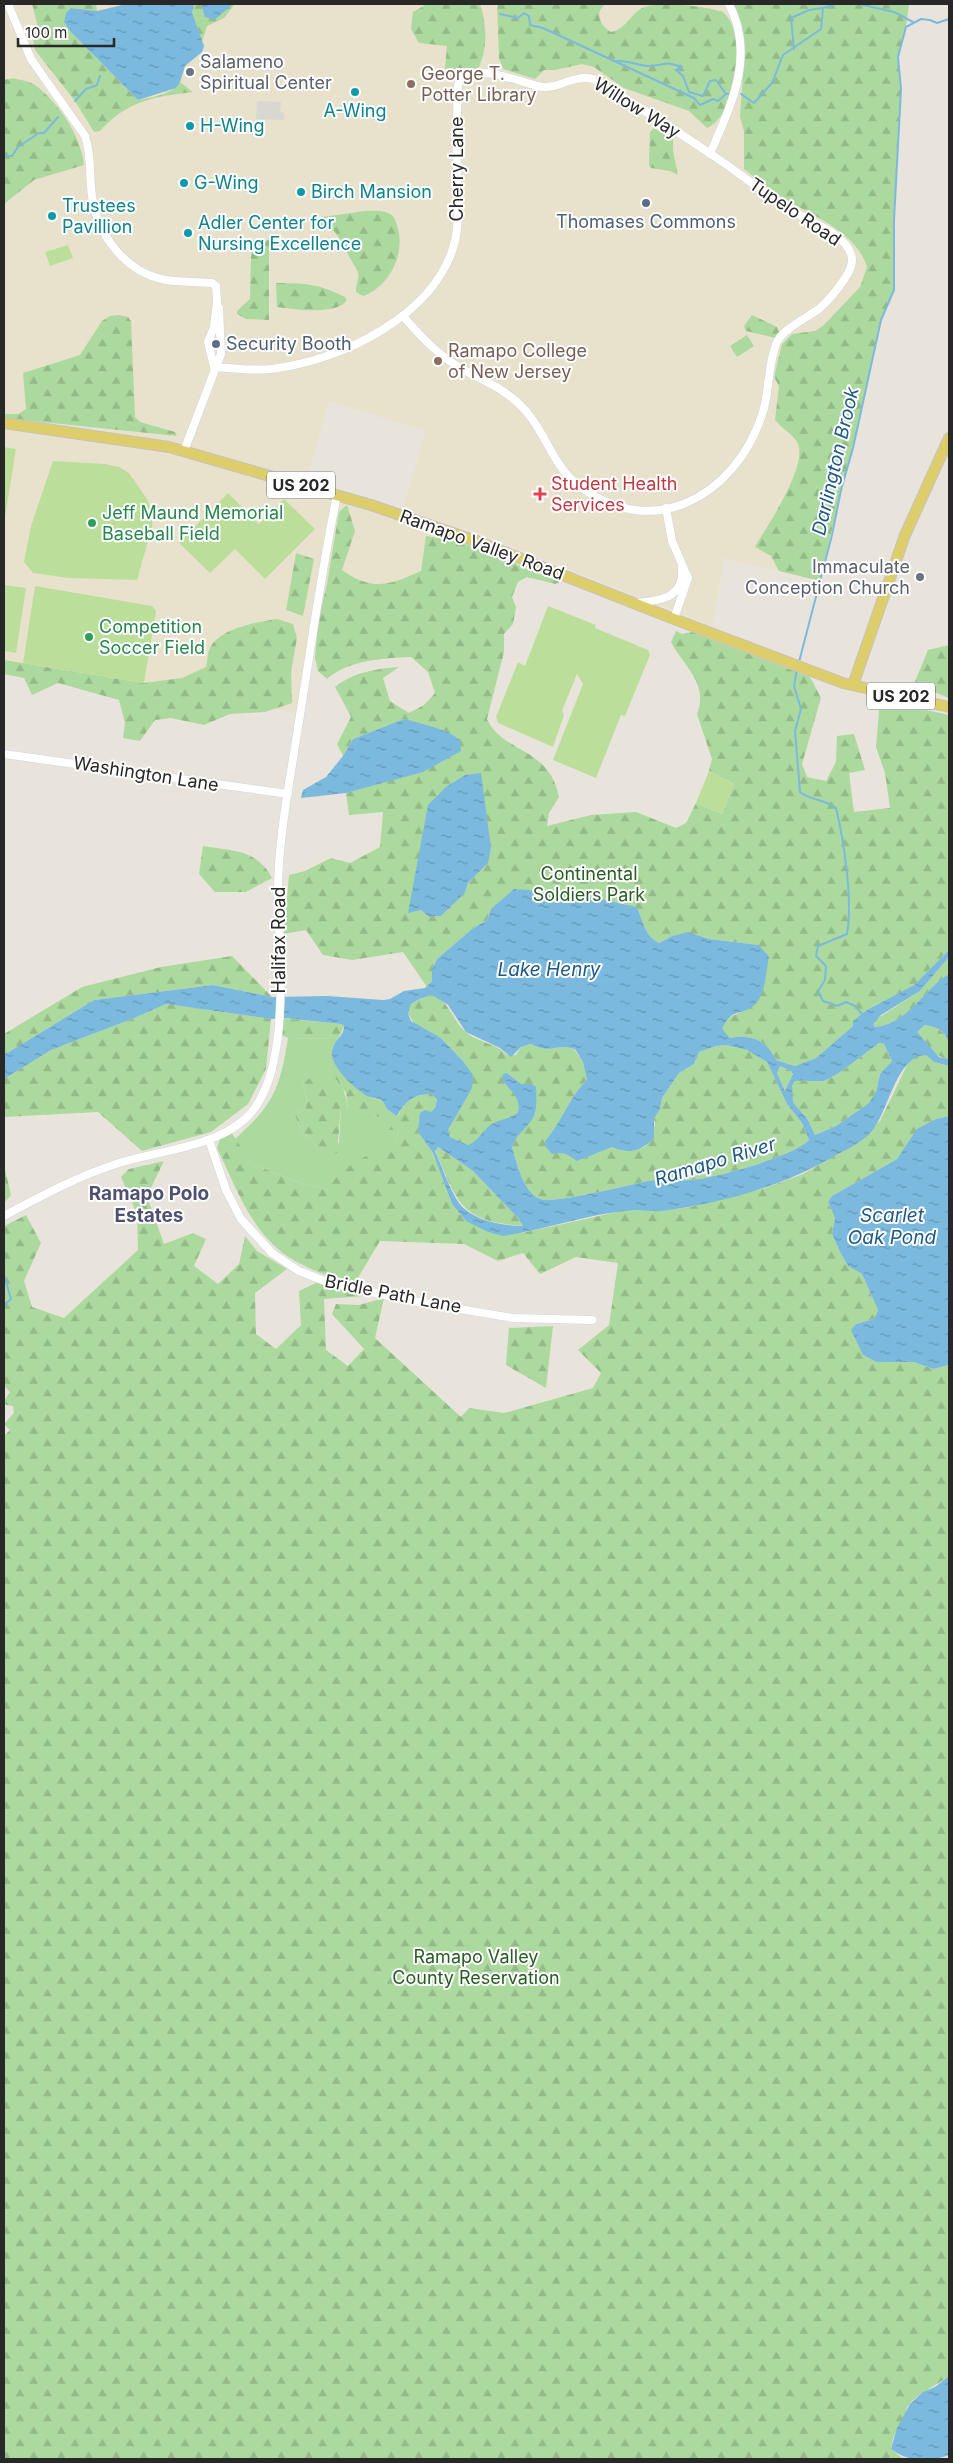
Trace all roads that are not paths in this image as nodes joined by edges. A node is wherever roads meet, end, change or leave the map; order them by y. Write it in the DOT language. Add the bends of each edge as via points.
graph roads {
  1 [pos="8,4"];
  2 [pos="728,4"];
  3 [pos="532,83"];
  4 [pos="710,154"];
  5 [pos="217,302"];
  6 [pos="403,316"];
  7 [pos="214,367"];
  8 [pos="4,423"];
  9 [pos="949,438"];
  10 [pos="184,451"];
  11 [pos="337,495"];
  12 [pos="666,508"];
  13 [pos="681,561"];
  14 [pos="634,604"];
  15 [pos="674,619"];
  16 [pos="853,686"];
  17 [pos="949,707"];
  18 [pos="4,754"];
  19 [pos="288,794"];
  20 [pos="208,1140"];
  21 [pos="4,1216"];
  22 [pos="592,1320"];
  1 -- 5 [label="street" via="31,59 85,136 89,147 94,210 107,239 117,252 147,273 164,279 212,282 218,290"];
  2 -- 4 [label="street" via="740,40 740,75 735,97"];
  3 -- 4 [label="street, Willow Way" via="545,87 579,78 593,79"];
  3 -- 6 [label="street, Cherry Lane" via="488,74 468,74 460,79 456,129 456,238 451,256 437,280"];
  4 -- 12 [label="street, Tupelo Road" via="839,239 850,252 851,265 828,301 778,341 763,413 737,465 700,497"];
  5 -- 7 [label="street" via="220,354"];
  5 -- 7 [label="street" via="214,327 208,342"];
  6 -- 7 [label="street" via="358,344 310,361 265,370"];
  6 -- 12 [label="street, Tupelo Road" via="444,358 516,400 528,413 566,474 593,495 626,507"];
  7 -- 10 [label="street"];
  8 -- 10 [label="main road, Ramapo Valley Road / US 202"];
  9 -- 16 [label="main road" via="898,555"];
  10 -- 11 [label="main road, Ramapo Valley Road / US 202"];
  11 -- 14 [label="main road, Ramapo Valley Road / US 202" via="479,542"];
  11 -- 19 [label="street, Halifax Road" via="318,592"];
  12 -- 13 [label="street" via="671,536"];
  13 -- 14 [label="street" via="681,582 671,595 659,601"];
  13 -- 15 [label="street" via="688,578"];
  14 -- 15 [label="main road, Ramapo Valley Road / US 202"];
  15 -- 16 [label="main road, Ramapo Valley Road / US 202"];
  16 -- 17 [label="main road, Ramapo Valley Road / US 202"];
  18 -- 19 [label="street, Washington Lane"];
  19 -- 20 [label="street, Halifax Road" via="282,823 278,892 281,971 273,1071 257,1106 240,1124"];
  20 -- 21 [label="street, Halifax Road" via="143,1156 90,1174"];
  20 -- 22 [label="street, Bridle Path Lane" via="226,1190 241,1219 272,1254 299,1271 326,1282 407,1300 514,1318"];
}
